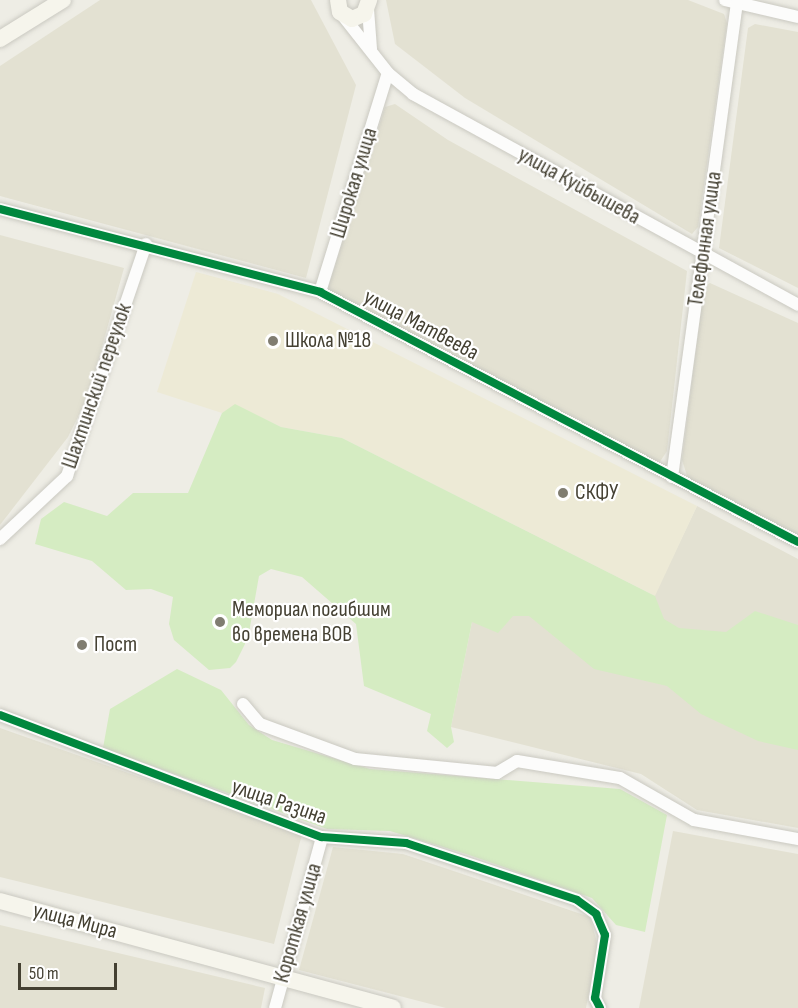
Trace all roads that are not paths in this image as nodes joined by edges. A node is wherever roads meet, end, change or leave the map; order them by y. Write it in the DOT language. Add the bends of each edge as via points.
graph roads {
  1 [pos="63,0"];
  2 [pos="732,1"];
  3 [pos="369,3"];
  4 [pos="338,4"];
  5 [pos="798,17"];
  6 [pos="0,39"];
  7 [pos="371,51"];
  8 [pos="388,73"];
  9 [pos="0,210"];
  10 [pos="146,244"];
  11 [pos="703,255"];
  12 [pos="320,292"];
  13 [pos="798,305"];
  14 [pos="672,477"];
  15 [pos="0,539"];
  16 [pos="798,542"];
  17 [pos="243,705"];
  18 [pos="0,715"];
  19 [pos="322,837"];
  20 [pos="798,839"];
  21 [pos="0,901"];
  22 [pos="282,977"];
  23 [pos="275,1008"];
  24 [pos="393,1008"];
  25 [pos="600,1008"];
  1 -- 6 [label="main road"];
  2 -- 5 [label="street"];
  2 -- 11 [label="street, Телефонная улица"];
  3 -- 4 [label="main road, улица Куйбышева" via="352,19"];
  3 -- 7 [label="street, улица Куйбышева"];
  4 -- 7 [label="street, улица Куйбышева"];
  7 -- 8 [label="street, улица Куйбышева"];
  8 -- 11 [label="street, улица Куйбышева" via="438,109"];
  8 -- 12 [label="street, Широкая улица"];
  9 -- 10 [label="street, улица Матвеева"];
  10 -- 12 [label="street, улица Матвеева"];
  10 -- 15 [label="street, Шахтинский переулок" via="67,476"];
  11 -- 13 [label="street, улица Куйбышева"];
  11 -- 14 [label="street, Телефонная улица"];
  12 -- 14 [label="street, улица Матвеева"];
  14 -- 16 [label="street, улица Матвеева"];
  17 -- 20 [label="street" via="260,724 355,759 496,773 517,761 620,778 694,820"];
  18 -- 19 [label="street, улица Разина"];
  19 -- 22 [label="street, Короткая улица"];
  19 -- 25 [label="street, улица Разина" via="406,843 577,900 596,914 605,935 595,998"];
  21 -- 22 [label="main road, улица Мира"];
  22 -- 23 [label="street, Короткая улица"];
  22 -- 24 [label="main road, улица Мира"];
}
